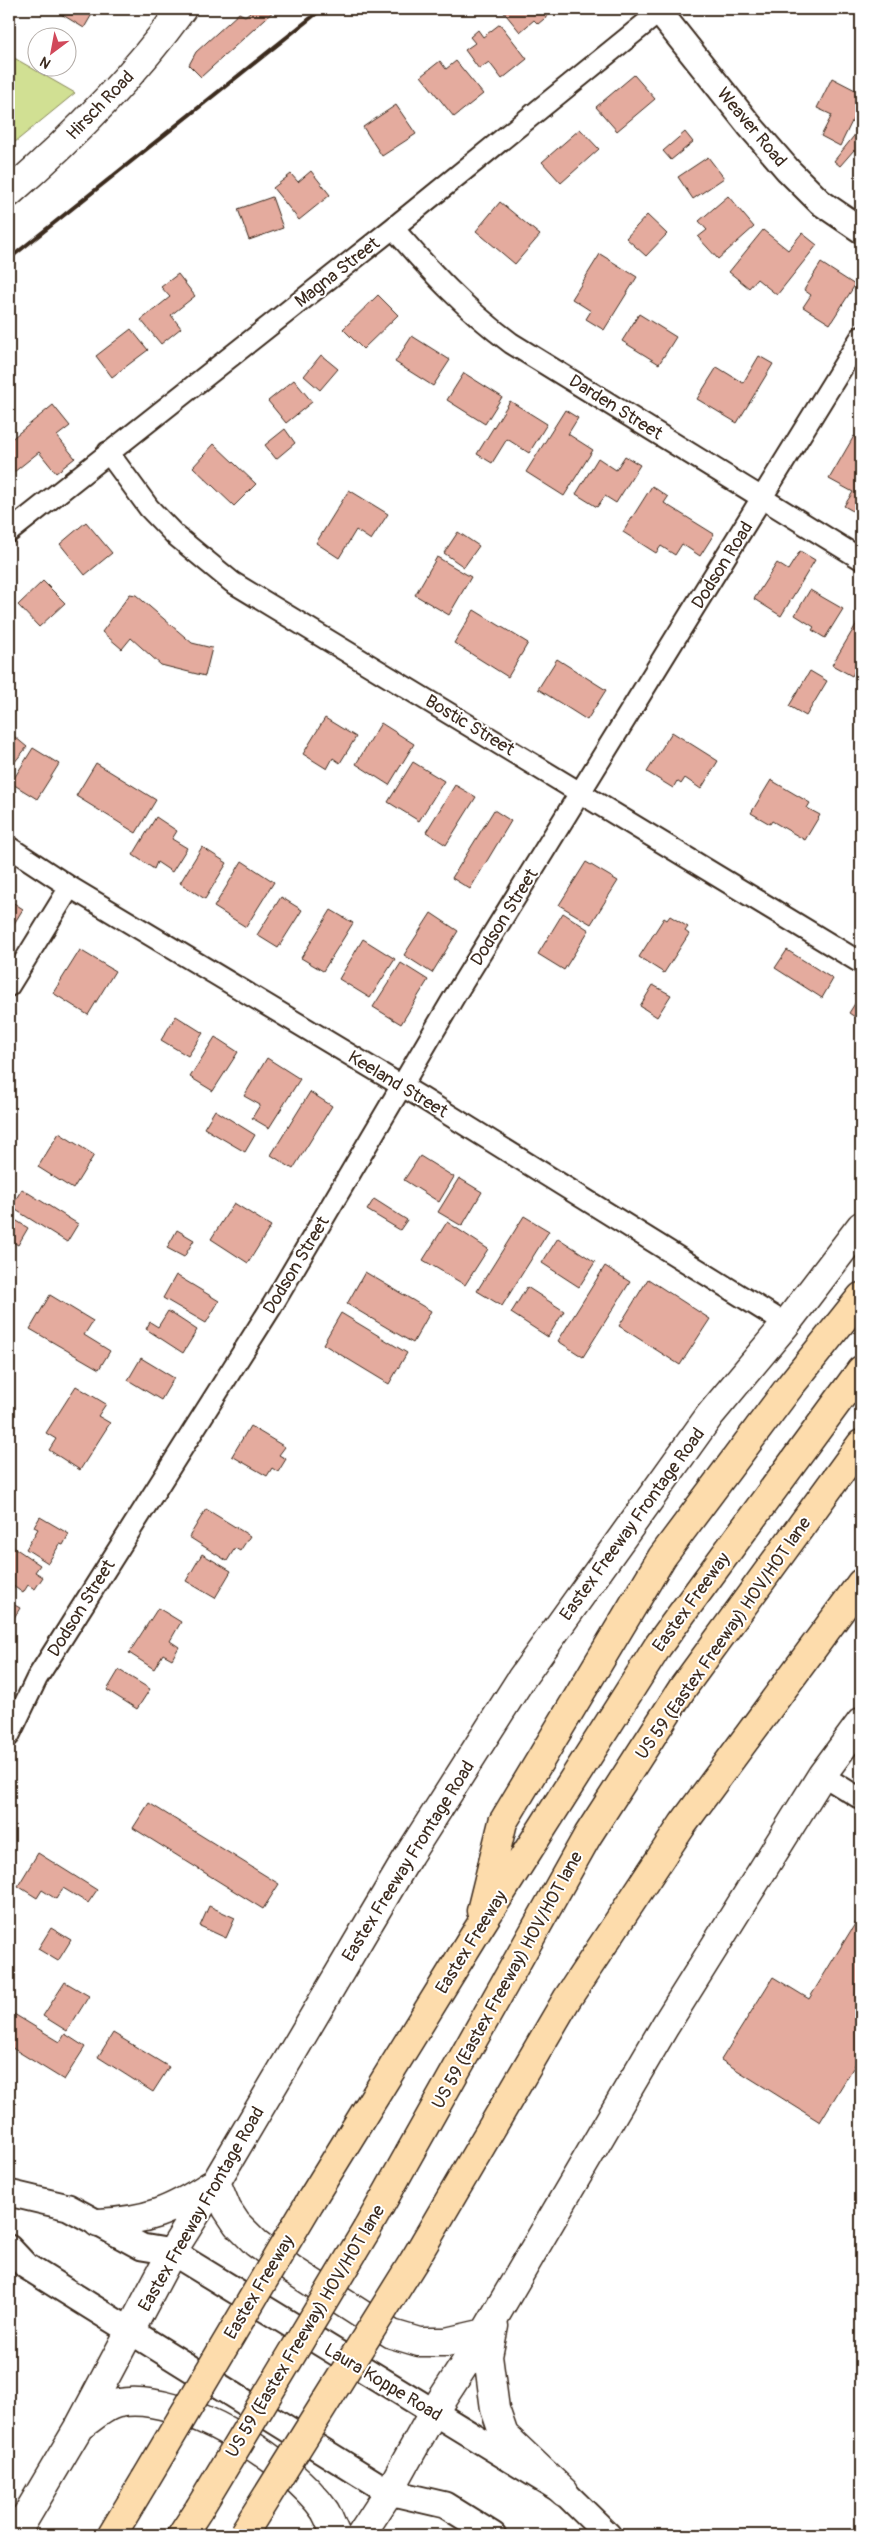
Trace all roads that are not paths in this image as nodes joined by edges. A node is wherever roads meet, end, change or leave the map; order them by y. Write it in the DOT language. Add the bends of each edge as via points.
graph roads {
  1 [pos="182,9"];
  2 [pos="659,10"];
  3 [pos="9,193"];
  4 [pos="394,228"];
  5 [pos="861,230"];
  6 [pos="861,337"];
  7 [pos="108,452"];
  8 [pos="763,497"];
  9 [pos="9,532"];
  10 [pos="861,560"];
  11 [pos="582,792"];
  12 [pos="9,847"];
  13 [pos="70,887"];
  14 [pos="861,962"];
  15 [pos="9,986"];
  16 [pos="402,1086"];
  17 [pos="861,1226"];
  18 [pos="861,1297"];
  19 [pos="786,1324"];
  20 [pos="861,1370"];
  21 [pos="861,1444"];
  22 [pos="861,1583"];
  23 [pos="861,1722"];
  24 [pos="9,1736"];
  25 [pos="822,1775"];
  26 [pos="861,1799"];
  27 [pos="475,1934"];
  28 [pos="216,2182"];
  29 [pos="9,2193"];
  30 [pos="98,2223"];
  31 [pos="9,2248"];
  32 [pos="172,2252"];
  33 [pos="491,2323"];
  34 [pos="131,2330"];
  35 [pos="433,2413"];
  36 [pos="79,2427"];
  37 [pos="389,2492"];
  38 [pos="564,2492"];
  39 [pos="601,2532"];
  40 [pos="244,2534"];
  41 [pos="15,2535"];
  42 [pos="112,2535"];
  43 [pos="182,2535"];
  44 [pos="336,2535"];
  45 [pos="360,2535"];
  46 [pos="493,2535"];
  1 -- 3 [label="main road, Hirsch Road" via="151,52"];
  2 -- 4 [label="street, Magna Street"];
  2 -- 5 [label="street, Weaver Road" via="788,170 820,202"];
  4 -- 7 [label="street, Magna Street"];
  4 -- 8 [label="street, Darden Street" via="442,284 476,317 511,343"];
  6 -- 8 [label="street, Dodson Road"];
  7 -- 9 [label="street, Magna Street"];
  7 -- 11 [label="street, Bostic Street" via="149,508 175,535 232,582"];
  8 -- 10 [label="street, Darden Street"];
  8 -- 11 [label="street, Dodson Road"];
  11 -- 14 [label="street, Bostic Street"];
  11 -- 16 [label="street, Dodson Street"];
  12 -- 13 [label="street, Keeland Street"];
  13 -- 15 [label="street"];
  13 -- 16 [label="street, Keeland Street"];
  16 -- 19 [label="street, Keeland Street"];
  16 -- 24 [label="street, Dodson Street" via="272,1306 37,1678"];
  17 -- 19 [label="main road, Eastex Freeway Frontage Road"];
  18 -- 27 [label="highway" via="662,1557 504,1822"];
  19 -- 28 [label="main road, Eastex Freeway Frontage Road" via="710,1415 521,1679 409,1855"];
  20 -- 27 [label="highway, Eastex Freeway" via="658,1646"];
  21 -- 43 [label="highway, US 59 (Eastex Freeway) HOV/HOT lane, bridge" via="682,1689 588,1835 367,2229"];
  22 -- 40 [label="highway, bridge" via="683,1824 568,1999"];
  23 -- 25 [label="main road"];
  25 -- 26 [label="street"];
  25 -- 33 [label="main road" via="665,2026"];
  27 -- 42 [label="highway, Eastex Freeway, bridge" via="311,2200"];
  28 -- 30 [label="main road" via="177,2207 155,2215"];
  28 -- 32 [label="main road, Eastex Freeway Frontage Road"];
  28 -- 33 [label="main road" via="227,2209 256,2242 392,2334 419,2342 446,2342"];
  29 -- 30 [label="street, Laura Koppe Road" via="68,2207"];
  30 -- 32 [label="street, Laura Koppe Road" via="142,2247"];
  31 -- 34 [label="street" via="26,2266"];
  32 -- 34 [label="main road, Eastex Freeway Frontage Road"];
  32 -- 35 [label="street, Laura Koppe Road"];
  33 -- 35 [label="main road"];
  33 -- 38 [label="main road" via="488,2356 495,2409 504,2434"];
  34 -- 36 [label="main road, Eastex Freeway Frontage Road"];
  34 -- 37 [label="street"];
  35 -- 37 [label="main road"];
  35 -- 38 [label="street, Laura Koppe Road"];
  36 -- 41 [label="main road, Eastex Freeway Frontage Road"];
  36 -- 44 [label="main road" via="117,2403 141,2400 203,2418 273,2459 325,2512"];
  37 -- 45 [label="main road"];
  37 -- 46 [label="street" via="445,2505"];
  38 -- 39 [label="street, Laura Koppe Road"];
}
